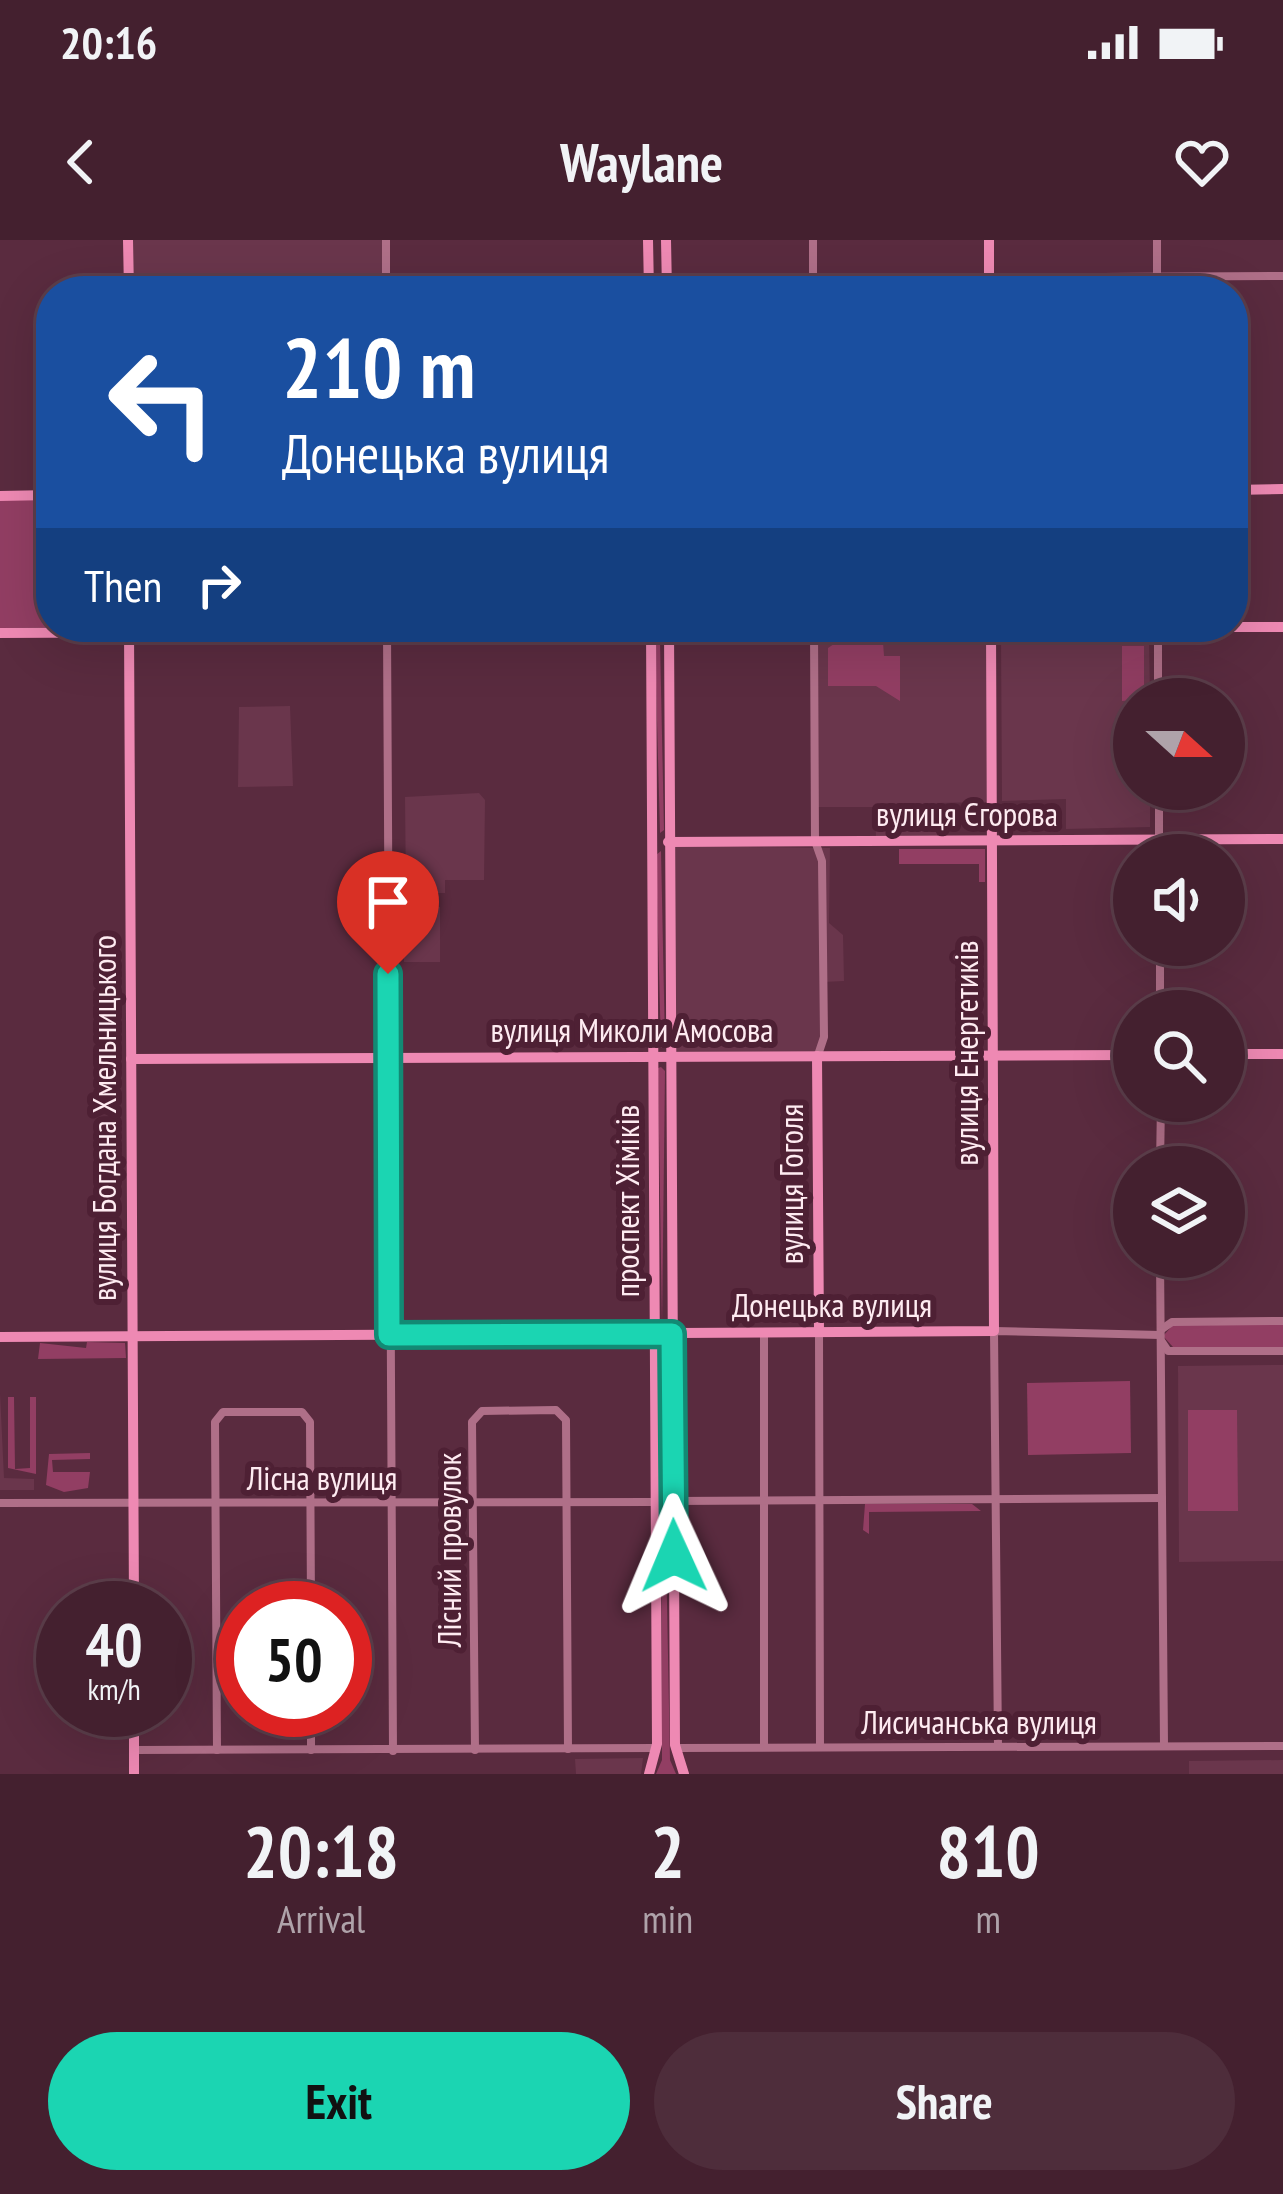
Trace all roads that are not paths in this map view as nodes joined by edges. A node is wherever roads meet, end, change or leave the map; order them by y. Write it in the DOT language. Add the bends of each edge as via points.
graph roads {
  1 [pos="128,240"];
  2 [pos="386,240"];
  3 [pos="648,240"];
  4 [pos="667,240"];
  5 [pos="813,240"];
  6 [pos="989,240"];
  7 [pos="1156,240"];
  8 [pos="128,276"];
  9 [pos="386,276"];
  10 [pos="649,276"];
  11 [pos="667,276"];
  12 [pos="813,276"];
  13 [pos="989,276"];
  14 [pos="1156,276"];
  15 [pos="1248,276"];
  16 [pos="1283,276"];
  17 [pos="1283,489"];
  18 [pos="1248,490"];
  19 [pos="36,495"];
  20 [pos="0,496"];
  21 [pos="1248,627"];
  22 [pos="1283,627"];
  23 [pos="36,632"];
  24 [pos="0,633"];
  25 [pos="129,642"];
  26 [pos="387,642"];
  27 [pos="651,642"];
  28 [pos="669,642"];
  29 [pos="814,642"];
  30 [pos="991,642"];
  31 [pos="1158,642"];
  32 [pos="1158,678"];
  33 [pos="1245,839"];
  34 [pos="1283,839"];
  35 [pos="992,840"];
  36 [pos="1113,840"];
  37 [pos="815,841"];
  38 [pos="652,842"];
  39 [pos="670,842"];
  40 [pos="1113,1054"];
  41 [pos="1245,1054"];
  42 [pos="1283,1054"];
  43 [pos="993,1055"];
  44 [pos="817,1056"];
  45 [pos="653,1057"];
  46 [pos="671,1057"];
  47 [pos="388,1058"];
  48 [pos="131,1059"];
  49 [pos="1160,1278"];
  50 [pos="1283,1321"];
  51 [pos="994,1331"];
  52 [pos="764,1332"];
  53 [pos="818,1332"];
  54 [pos="654,1334"];
  55 [pos="672,1334"];
  56 [pos="389,1335"];
  57 [pos="1160,1335"];
  58 [pos="133,1336"];
  59 [pos="0,1337"];
  60 [pos="1283,1351"];
  61 [pos="1162,1498"];
  62 [pos="996,1499"];
  63 [pos="764,1501"];
  64 [pos="819,1501"];
  65 [pos="311,1502"];
  66 [pos="392,1502"];
  67 [pos="473,1502"];
  68 [pos="566,1502"];
  69 [pos="655,1502"];
  70 [pos="673,1502"];
  71 [pos="0,1503"];
  72 [pos="215,1503"];
  73 [pos="134,1504"];
  74 [pos="134,1581"];
  75 [pos="311,1581"];
  76 [pos="134,1737"];
  77 [pos="311,1737"];
  78 [pos="998,1746"];
  79 [pos="1163,1746"];
  80 [pos="820,1747"];
  81 [pos="1283,1747"];
  82 [pos="656,1748"];
  83 [pos="676,1748"];
  84 [pos="764,1748"];
  85 [pos="568,1749"];
  86 [pos="134,1750"];
  87 [pos="217,1750"];
  88 [pos="311,1750"];
  89 [pos="393,1750"];
  90 [pos="475,1750"];
  91 [pos="134,1774"];
  92 [pos="649,1774"];
  93 [pos="684,1774"];
  1 -- 8 [label="street"];
  2 -- 9 [label="street"];
  3 -- 10 [label="street"];
  4 -- 11 [label="street"];
  5 -- 12 [label="street"];
  6 -- 13 [label="street"];
  7 -- 14 [label="street"];
  15 -- 16 [label="street"];
  17 -- 18 [label="street"];
  19 -- 20 [label="street"];
  21 -- 22 [label="street"];
  23 -- 24 [label="street"];
  25 -- 48 [label="street, вулиця Богдана Хмельницького"];
  26 -- 47 [label="street"];
  27 -- 38 [label="street, проспект Хіміків"];
  28 -- 39 [label="street, проспект Хіміків"];
  29 -- 37 [label="street, вулиця Гоголя"];
  30 -- 35 [label="street, вулиця Енергетиків"];
  31 -- 32 [label="street"];
  33 -- 34 [label="street, вулиця Єгорова"];
  35 -- 36 [label="street, вулиця Єгорова"];
  35 -- 37 [label="street, вулиця Єгорова"];
  35 -- 43 [label="street, вулиця Енергетиків"];
  37 -- 39 [label="street, вулиця Єгорова"];
  37 -- 44 [label="street, вулиця Гоголя" via="823,925 824,1050"];
  38 -- 39 [label="street, вулиця Єгорова"];
  38 -- 45 [label="street, проспект Хіміків"];
  39 -- 46 [label="street, проспект Хіміків"];
  40 -- 43 [label="street, вулиця Миколи Амосова"];
  41 -- 42 [label="street"];
  43 -- 44 [label="street, вулиця Миколи Амосова"];
  43 -- 51 [label="street, вулиця Енергетиків"];
  44 -- 46 [label="street, вулиця Миколи Амосова"];
  44 -- 53 [label="street, вулиця Гоголя"];
  45 -- 46 [label="street, вулиця Миколи Амосова"];
  45 -- 47 [label="street, вулиця Миколи Амосова"];
  45 -- 54 [label="street, проспект Хіміків"];
  46 -- 55 [label="street, проспект Хіміків"];
  47 -- 48 [label="street, вулиця Миколи Амосова"];
  47 -- 56 [label="street"];
  48 -- 58 [label="street, вулиця Богдана Хмельницького"];
  49 -- 57 [label="street"];
  50 -- 57 [label="street, Донецька вулиця" via="1172,1322"];
  51 -- 53 [label="street, Донецька вулиця"];
  51 -- 57 [label="street, Донецька вулиця"];
  51 -- 62 [label="street, вулиця Енергетиків"];
  52 -- 53 [label="street, Донецька вулиця"];
  52 -- 55 [label="street, Донецька вулиця"];
  52 -- 63 [label="street"];
  53 -- 64 [label="street, вулиця Гоголя"];
  54 -- 55 [label="street, Донецька вулиця"];
  54 -- 56 [label="street, Донецька вулиця"];
  54 -- 69 [label="street, проспект Хіміків"];
  55 -- 70 [label="street, проспект Хіміків"];
  56 -- 58 [label="street, Донецька вулиця"];
  56 -- 66 [label="street"];
  57 -- 60 [label="street, Донецька вулиця" via="1168,1351"];
  57 -- 61 [label="street"];
  58 -- 59 [label="street, Донецька вулиця"];
  58 -- 73 [label="street, вулиця Богдана Хмельницького"];
  61 -- 62 [label="street"];
  61 -- 79 [label="street"];
  62 -- 64 [label="street"];
  62 -- 78 [label="street"];
  63 -- 64 [label="street"];
  63 -- 70 [label="street"];
  63 -- 84 [label="street"];
  64 -- 80 [label="street, вулиця Гоголя"];
  65 -- 66 [label="street, Лісна вулиця"];
  65 -- 72 [label="street, Лісна вулиця"];
  65 -- 72 [label="street" via="310,1422 302,1412 223,1412 215,1422"];
  65 -- 75 [label="street"];
  66 -- 67 [label="street, Лісна вулиця"];
  66 -- 89 [label="street"];
  67 -- 68 [label="street, Лісна вулиця"];
  67 -- 68 [label="street, Лісний провулок" via="472,1422 482,1411 556,1410 566,1420"];
  67 -- 90 [label="street, Лісний провулок"];
  68 -- 69 [label="street, Лісна вулиця"];
  68 -- 85 [label="street, Лісний провулок"];
  69 -- 82 [label="street, проспект Хіміків"];
  70 -- 83 [label="street, проспект Хіміків"];
  71 -- 73 [label="street, Лісна вулиця"];
  72 -- 73 [label="street, Лісна вулиця"];
  72 -- 87 [label="street"];
  73 -- 74 [label="street, вулиця Богдана Хмельницького"];
  76 -- 86 [label="street"];
  77 -- 88 [label="street"];
  78 -- 79 [label="street, Лисичанська вулиця"];
  78 -- 80 [label="street, Лисичанська вулиця"];
  79 -- 81 [label="street, Лисичанська вулиця"];
  80 -- 84 [label="street, Лисичанська вулиця"];
  82 -- 85 [label="street"];
  82 -- 92 [label="street, проспект Хіміків"];
  83 -- 84 [label="street, Лисичанська вулиця"];
  83 -- 93 [label="street, проспект Хіміків"];
  85 -- 90 [label="street"];
  86 -- 87 [label="street"];
  86 -- 91 [label="street"];
  87 -- 88 [label="street"];
  88 -- 89 [label="street"];
  89 -- 90 [label="street"];
}
